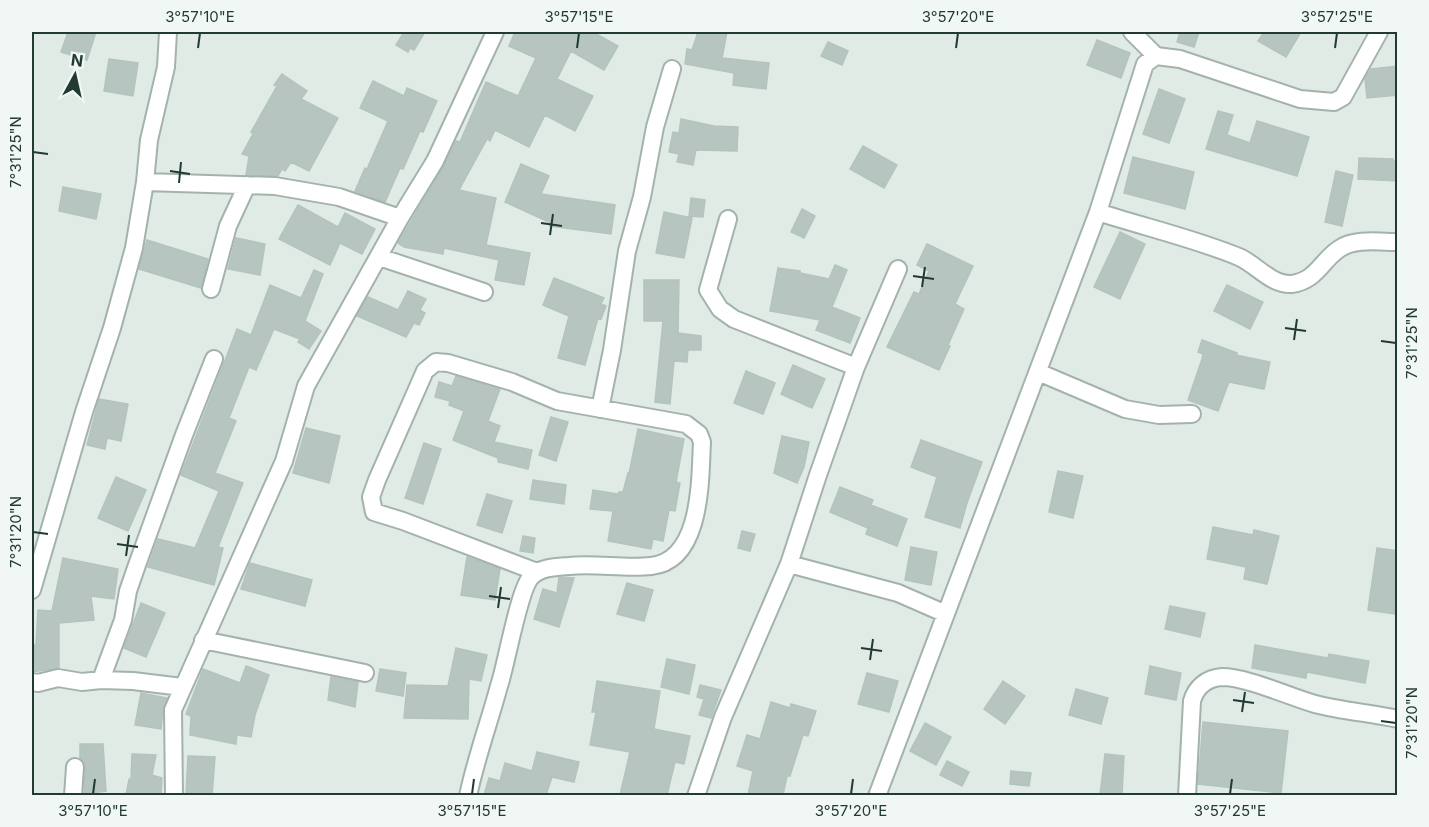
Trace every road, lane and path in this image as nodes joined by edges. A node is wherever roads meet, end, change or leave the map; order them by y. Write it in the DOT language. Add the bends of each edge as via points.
graph roads {
  1 [pos="166,32"];
  2 [pos="495,32"];
  3 [pos="1132,32"];
  4 [pos="1378,32"];
  5 [pos="1156,56"];
  6 [pos="672,69"];
  7 [pos="145,182"];
  8 [pos="247,185"];
  9 [pos="1098,212"];
  10 [pos="400,218"];
  11 [pos="728,219"];
  12 [pos="1398,242"];
  13 [pos="379,257"];
  14 [pos="898,270"];
  15 [pos="211,289"];
  16 [pos="484,292"];
  17 [pos="214,359"];
  18 [pos="856,368"];
  19 [pos="1038,372"];
  20 [pos="600,409"];
  21 [pos="1192,414"];
  22 [pos="789,564"];
  23 [pos="537,572"];
  24 [pos="32,590"];
  25 [pos="946,614"];
  26 [pos="203,640"];
  27 [pos="365,673"];
  28 [pos="101,680"];
  29 [pos="32,682"];
  30 [pos="182,687"];
  31 [pos="1398,718"];
  32 [pos="75,767"];
  33 [pos="73,795"];
  34 [pos="174,795"];
  35 [pos="468,795"];
  36 [pos="696,795"];
  37 [pos="878,795"];
  38 [pos="1187,795"];
  1 -- 7 [label="street" via="166,67 149,140"];
  2 -- 10 [label="street" via="435,161"];
  3 -- 5 [label="street"];
  4 -- 5 [label="street" via="1342,97 1334,102 1300,99 1180,59"];
  5 -- 9 [label="street" via="1145,64"];
  6 -- 20 [label="street" via="627,251"];
  7 -- 8 [label="street"];
  7 -- 24 [label="street" via="134,248 112,328"];
  8 -- 10 [label="street" via="339,197"];
  8 -- 15 [label="street" via="228,226"];
  9 -- 12 [label="street" via="1241,258 1288,284 1303,281 1339,248 1360,242"];
  9 -- 19 [label="street"];
  10 -- 13 [label="street"];
  11 -- 18 [label="street" via="708,290 720,309 734,319"];
  13 -- 16 [label="street"];
  13 -- 26 [label="street" via="314,368 284,461"];
  14 -- 18 [label="street"];
  17 -- 28 [label="street" via="137,565 123,620"];
  18 -- 22 [label="street"];
  19 -- 21 [label="street" via="1125,409 1159,415"];
  19 -- 25 [label="street"];
  20 -- 23 [label="street" via="686,424 699,434 700,481 692,528 682,546 665,563 576,565"];
  20 -- 23 [label="street" via="557,401 512,382 436,362 425,371 377,480 371,497 374,512"];
  22 -- 25 [label="street" via="898,593"];
  22 -- 36 [label="street" via="723,717"];
  23 -- 35 [label="street" via="529,579 519,606"];
  25 -- 37 [label="street"];
  26 -- 27 [label="street"];
  26 -- 30 [label="street"];
  28 -- 29 [label="street" via="58,678"];
  28 -- 30 [label="street"];
  30 -- 34 [label="street" via="173,710"];
  31 -- 38 [label="street" via="1318,704 1253,683 1223,677 1209,680 1198,687 1192,701"];
  32 -- 33 [label="street"];
}
